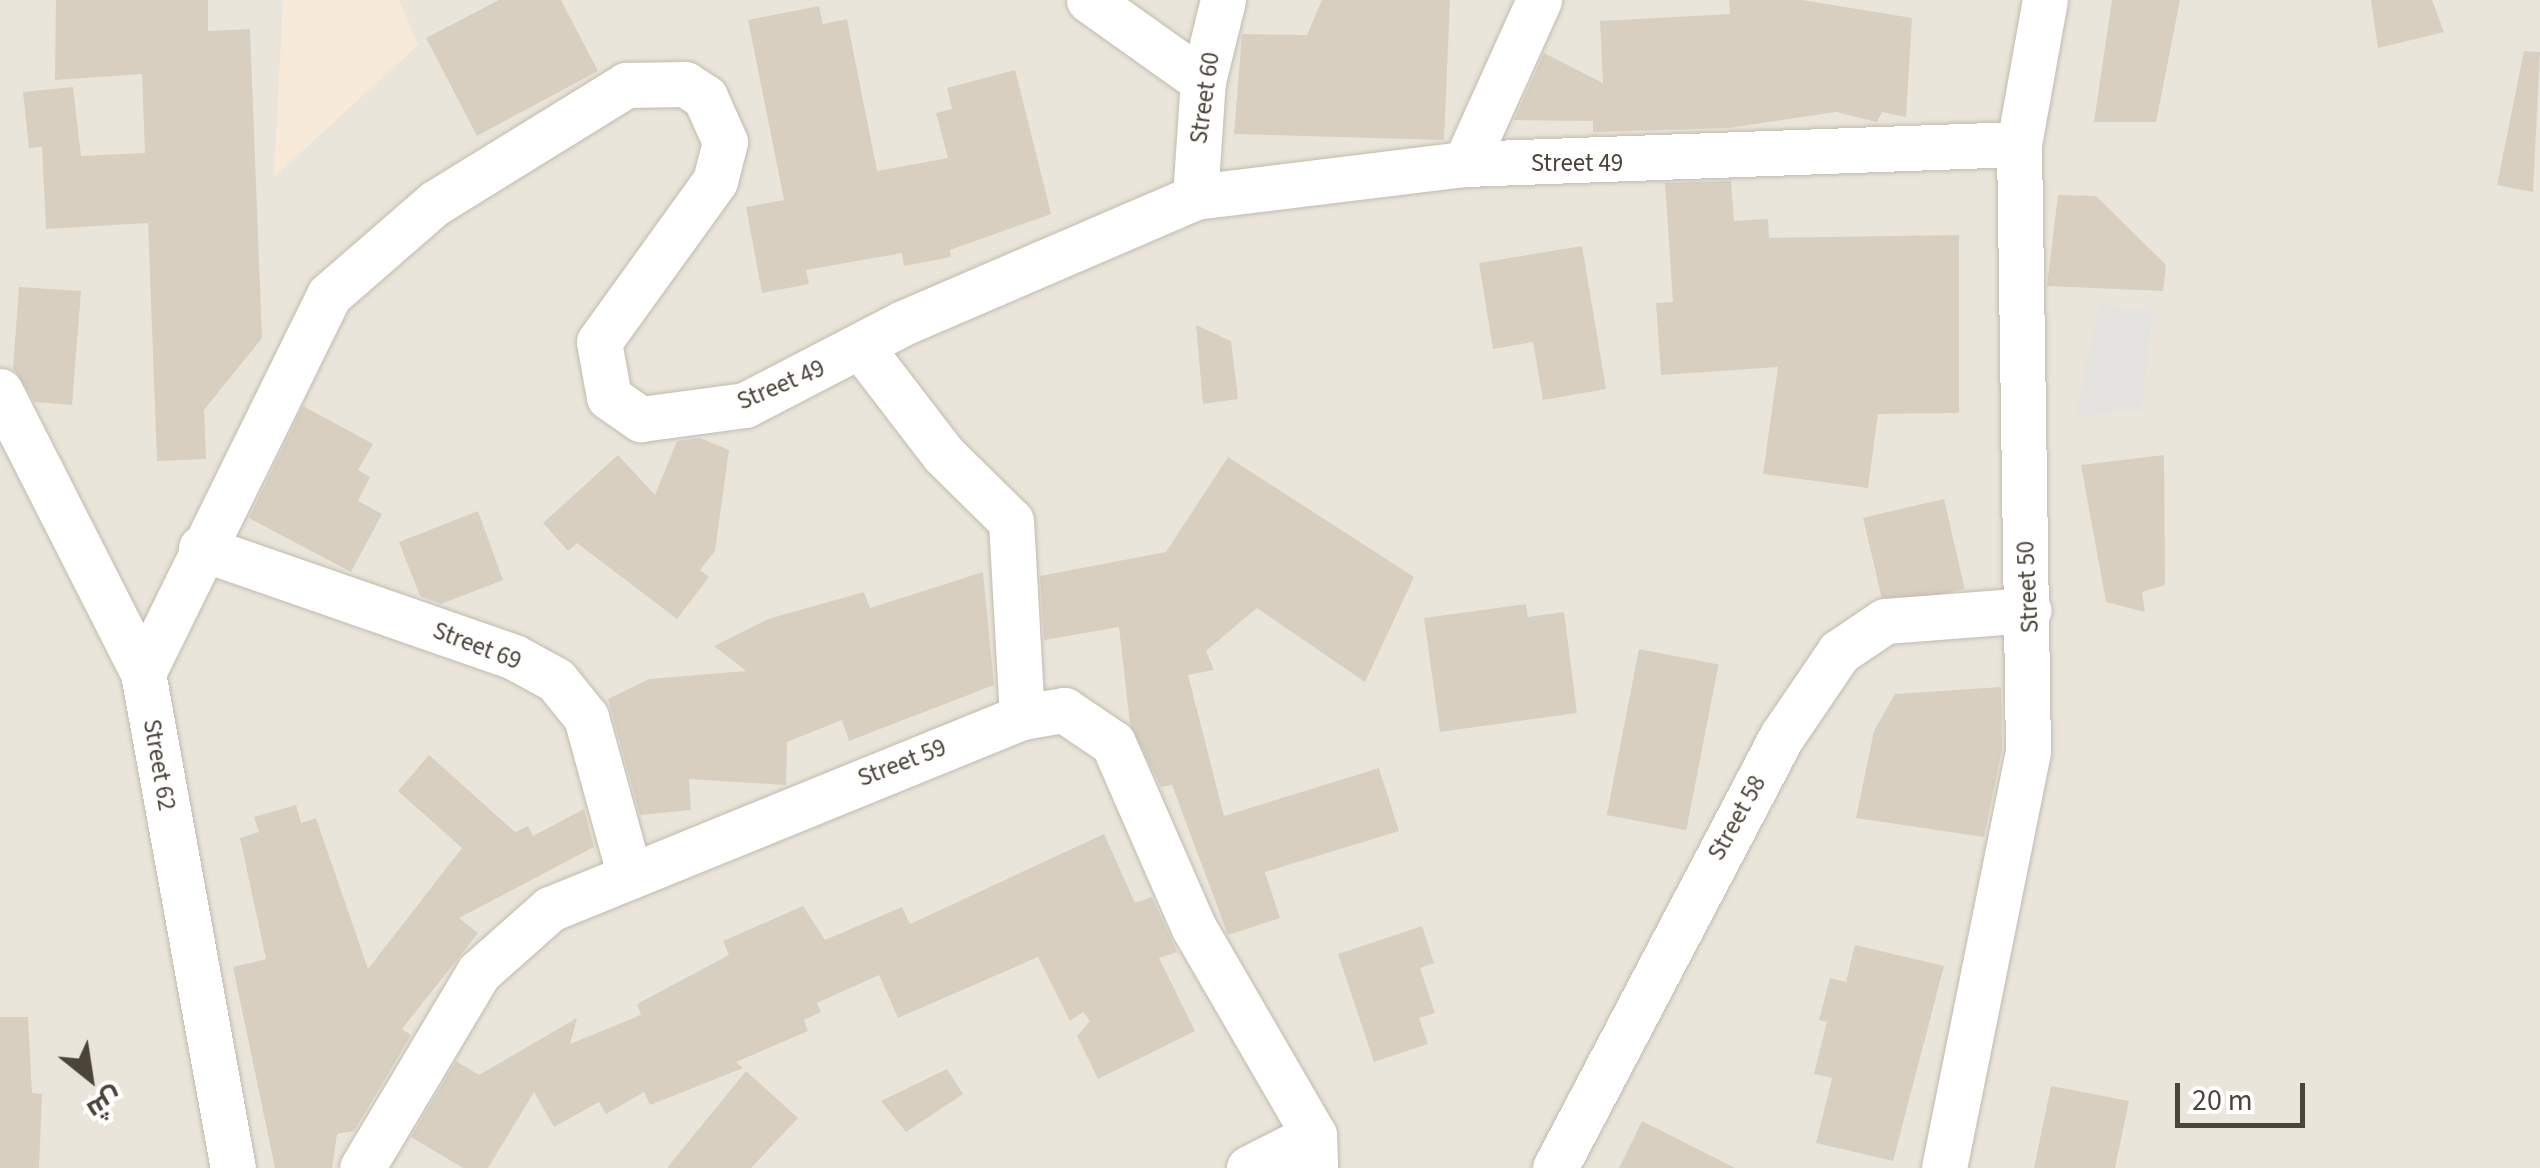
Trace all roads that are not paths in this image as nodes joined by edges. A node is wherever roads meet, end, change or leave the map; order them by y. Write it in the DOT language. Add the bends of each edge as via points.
graph roads {
  1 [pos="1090,0"];
  2 [pos="1223,0"];
  3 [pos="1539,0"];
  4 [pos="2045,0"];
  5 [pos="1203,81"];
  6 [pos="2018,144"];
  7 [pos="1465,164"];
  8 [pos="1195,197"];
  9 [pos="861,347"];
  10 [pos="0,391"];
  11 [pos="201,548"];
  12 [pos="2028,610"];
  13 [pos="143,673"];
  14 [pos="1022,717"];
  15 [pos="628,870"];
  16 [pos="1314,1152"];
  17 [pos="233,1168"];
  18 [pos="362,1168"];
  19 [pos="1250,1168"];
  20 [pos="1555,1168"];
  21 [pos="1944,1168"];
  1 -- 5 [label="street"];
  2 -- 5 [label="street, Street 60"];
  3 -- 7 [label="street"];
  4 -- 6 [label="street, Street 50"];
  5 -- 8 [label="street, Street 60"];
  6 -- 7 [label="street, Street 49"];
  6 -- 12 [label="street, Street 50"];
  7 -- 8 [label="street, Street 49"];
  8 -- 9 [label="street, Street 49"];
  9 -- 11 [label="street, Street 49" via="744,405 674,420 641,419 609,397 599,342 698,208 725,142 705,98 684,84 626,85 435,203 329,294"];
  9 -- 14 [label="street" via="943,454 1011,521"];
  10 -- 13 [label="street, Street 62"];
  11 -- 13 [label="street, Street 49"];
  11 -- 15 [label="street, Street 69" via="514,657 556,680 586,718"];
  12 -- 20 [label="street, Street 58" via="1885,621 1839,652 1782,736"];
  12 -- 21 [label="street, Street 50" via="2028,752"];
  13 -- 17 [label="street, Street 62"];
  14 -- 15 [label="street, Street 59"];
  14 -- 16 [label="street, Street 59" via="1064,710 1113,744 1194,928"];
  15 -- 18 [label="street, Street 59" via="550,909 479,972"];
  16 -- 19 [label="street"];
}
